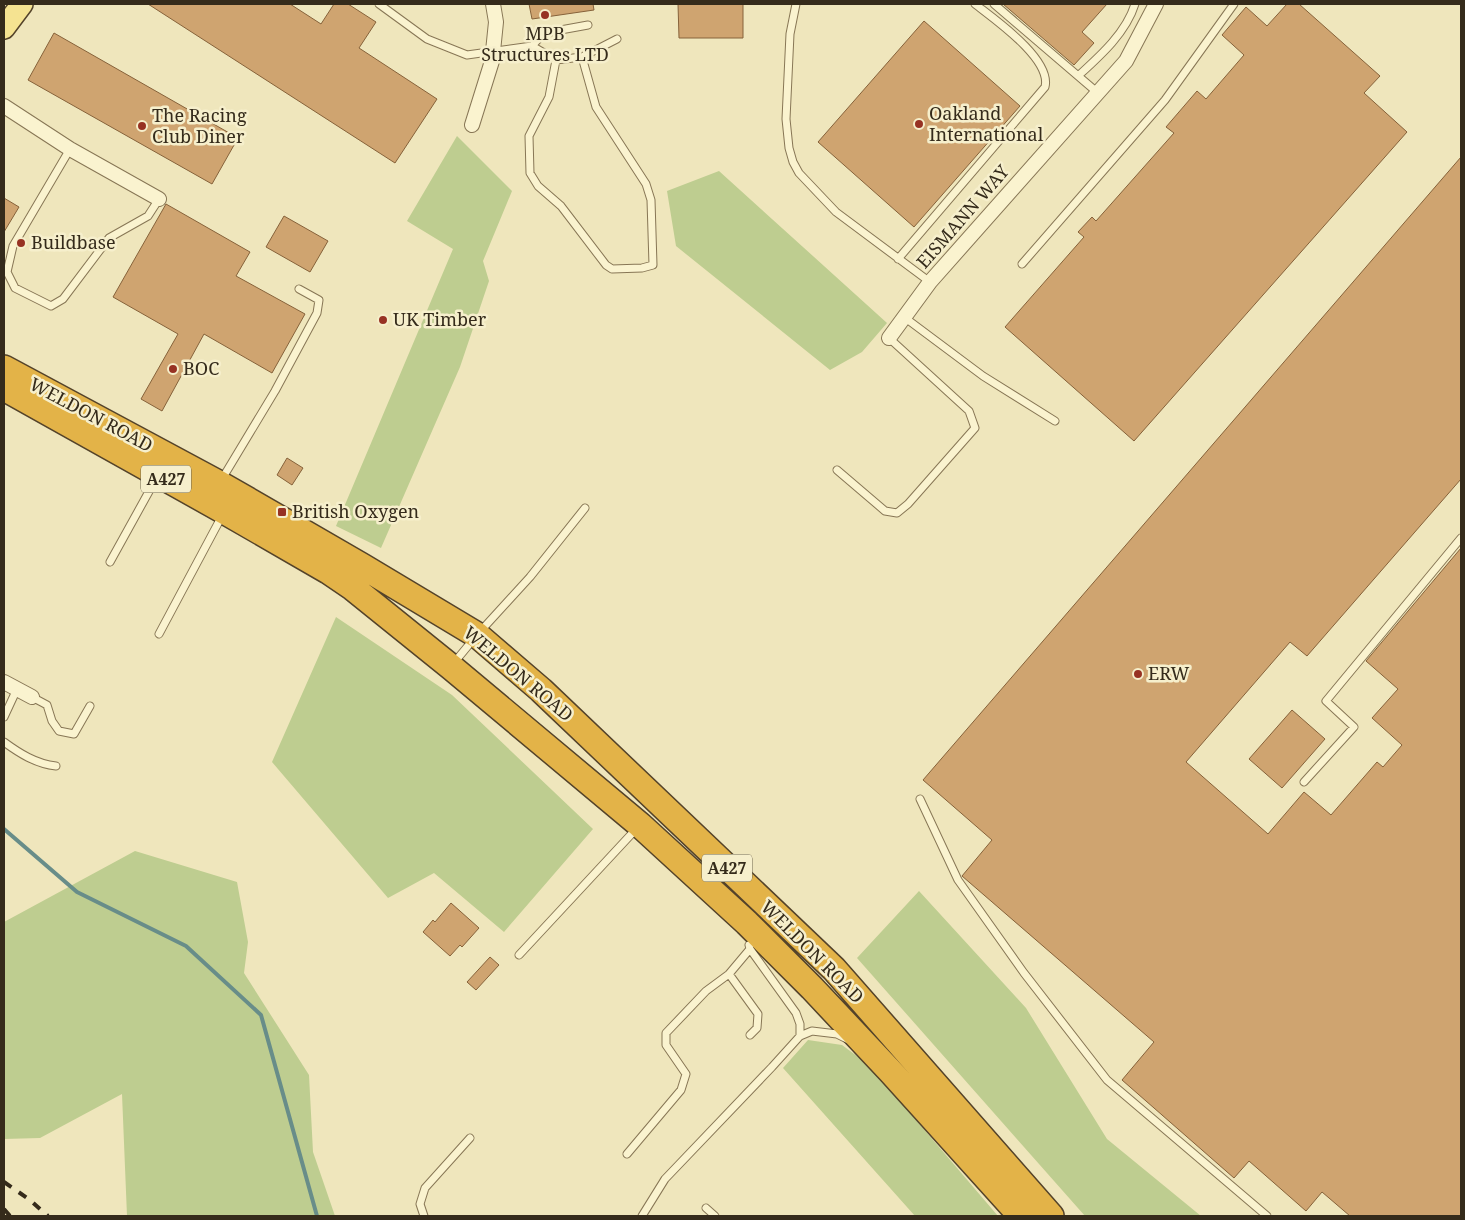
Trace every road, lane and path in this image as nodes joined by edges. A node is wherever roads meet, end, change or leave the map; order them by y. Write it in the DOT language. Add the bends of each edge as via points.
graph roads {
  1 [pos="22,4"];
  2 [pos="378,4"];
  3 [pos="494,4"];
  4 [pos="796,4"];
  5 [pos="975,4"];
  6 [pos="994,4"];
  7 [pos="1135,4"];
  8 [pos="1156,4"];
  9 [pos="1234,4"];
  10 [pos="588,25"];
  11 [pos="4,28"];
  12 [pos="617,39"];
  13 [pos="532,46"];
  14 [pos="493,51"];
  15 [pos="582,57"];
  16 [pos="556,60"];
  17 [pos="1078,76"];
  18 [pos="1098,93"];
  19 [pos="4,106"];
  20 [pos="472,125"];
  21 [pos="70,149"];
  22 [pos="159,199"];
  23 [pos="898,259"];
  24 [pos="1022,264"];
  25 [pos="930,282"];
  26 [pos="299,289"];
  27 [pos="904,317"];
  28 [pos="889,338"];
  29 [pos="4,368"];
  30 [pos="4,388"];
  31 [pos="1055,421"];
  32 [pos="837,470"];
  33 [pos="158,475"];
  34 [pos="220,484"];
  35 [pos="585,508"];
  36 [pos="224,511"];
  37 [pos="1461,538"];
  38 [pos="332,561"];
  39 [pos="110,562"];
  40 [pos="357,577"];
  41 [pos="159,634"];
  42 [pos="477,636"];
  43 [pos="451,667"];
  44 [pos="4,682"];
  45 [pos="17,689"];
  46 [pos="32,697"];
  47 [pos="90,706"];
  48 [pos="4,717"];
  49 [pos="4,742"];
  50 [pos="56,766"];
  51 [pos="1304,782"];
  52 [pos="920,799"];
  53 [pos="640,825"];
  54 [pos="748,927"];
  55 [pos="750,949"];
  56 [pos="519,955"];
  57 [pos="729,974"];
  58 [pos="750,1035"];
  59 [pos="800,1036"];
  60 [pos="891,1072"];
  61 [pos="470,1138"];
  62 [pos="627,1154"];
  63 [pos="706,1208"];
  64 [pos="424,1216"];
  65 [pos="642,1216"];
  66 [pos="715,1216"];
  67 [pos="1021,1216"];
  68 [pos="1051,1216"];
  69 [pos="1267,1216"];
  1 -- 11 [label="main road"];
  2 -- 14 [label="lane" via="427,39 467,55"];
  3 -- 14 [label="street"];
  4 -- 23 [label="lane" via="790,34 786,119 793,162 799,173 836,212"];
  5 -- 23 [label="lane" via="1015,35 1036,59 1045,77 1045,86"];
  6 -- 17 [label="lane"];
  7 -- 17 [label="lane" via="1113,41"];
  8 -- 18 [label="street, EISMANN WAY" via="1126,61"];
  9 -- 24 [label="lane" via="1165,100"];
  10 -- 13 [label="lane" via="544,33"];
  12 -- 15 [label="lane"];
  13 -- 14 [label="lane"];
  13 -- 16 [label="lane"];
  14 -- 20 [label="street"];
  15 -- 16 [label="lane"];
  15 -- 16 [label="lane" via="596,107 646,184 654,265 612,269 606,265 561,206 538,186 530,173 529,136 549,97"];
  17 -- 18 [label="lane"];
  18 -- 25 [label="street, EISMANN WAY"];
  19 -- 21 [label="street"];
  21 -- 22 [label="street"];
  21 -- 22 [label="lane" via="13,246 7,272 15,288 51,306 63,299 109,238 148,216"];
  23 -- 25 [label="lane"];
  25 -- 27 [label="street, EISMANN WAY"];
  26 -- 34 [label="lane" via="319,300 317,313"];
  27 -- 28 [label="street, EISMANN WAY"];
  27 -- 31 [label="lane" via="983,376"];
  28 -- 32 [label="lane" via="969,410 975,428 897,513 885,510"];
  29 -- 34 [label="highway, WELDON ROAD / A427"];
  30 -- 33 [label="highway, WELDON ROAD / A427"];
  33 -- 36 [label="highway, WELDON ROAD / A427"];
  33 -- 39 [label="lane"];
  34 -- 38 [label="highway, WELDON ROAD / A427"];
  35 -- 42 [label="lane"];
  36 -- 38 [label="highway, WELDON ROAD / A427"];
  36 -- 41 [label="lane"];
  37 -- 51 [label="lane" via="1326,701 1354,727"];
  38 -- 40 [label="highway, A427"];
  40 -- 42 [label="highway, WELDON ROAD / A427"];
  40 -- 43 [label="highway, WELDON ROAD / A427"];
  42 -- 43 [label="lane"];
  42 -- 68 [label="highway, WELDON ROAD / A427" via="541,690 747,891 834,970"];
  43 -- 53 [label="highway, WELDON ROAD / A427"];
  44 -- 45 [label="street"];
  45 -- 46 [label="street"];
  45 -- 48 [label="lane"];
  46 -- 47 [label="lane" via="47,705 52,722 59,731 74,734"];
  49 -- 50 [label="lane" via="25,756"];
  52 -- 69 [label="lane" via="958,880 1024,973 1107,1080"];
  53 -- 54 [label="highway, WELDON ROAD / A427"];
  53 -- 56 [label="lane"];
  54 -- 55 [label="lane"];
  54 -- 60 [label="highway, WELDON ROAD / A427" via="812,988"];
  55 -- 57 [label="lane"];
  55 -- 59 [label="lane" via="796,1013"];
  57 -- 58 [label="lane" via="758,1014 757,1028"];
  57 -- 62 [label="lane" via="706,991 666,1033 666,1045 686,1074 682,1090"];
  59 -- 60 [label="lane" via="812,1031 837,1034"];
  59 -- 65 [label="lane" via="665,1179"];
  60 -- 67 [label="highway, WELDON ROAD / A427"];
  61 -- 64 [label="lane" via="426,1188 420,1204"];
  63 -- 66 [label="lane"];
}
